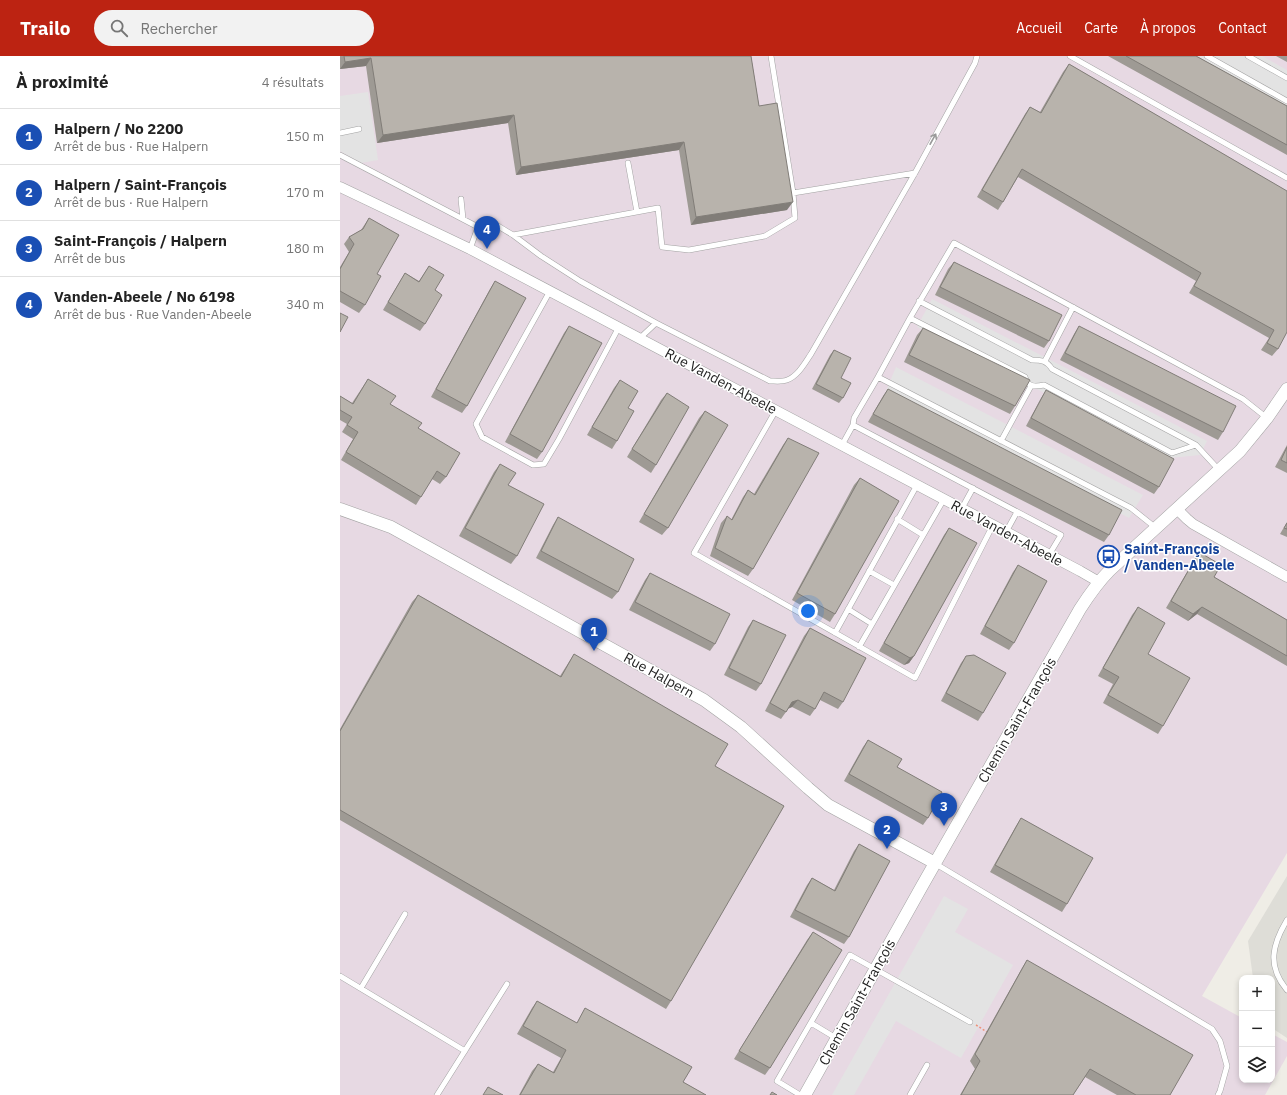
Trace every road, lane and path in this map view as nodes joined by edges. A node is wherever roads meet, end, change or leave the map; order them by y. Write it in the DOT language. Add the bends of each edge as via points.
graph roads {
  1 [pos="771,56"];
  2 [pos="977,56"];
  3 [pos="1070,56"];
  4 [pos="1207,56"];
  5 [pos="1248,56"];
  6 [pos="1287,78"];
  7 [pos="1287,101"];
  8 [pos="359,128"];
  9 [pos="340,133"];
  10 [pos="340,155"];
  11 [pos="628,163"];
  12 [pos="915,173"];
  13 [pos="1287,178"];
  14 [pos="340,187"];
  15 [pos="793,193"];
  16 [pos="461,198"];
  17 [pos="636,212"];
  18 [pos="463,219"];
  19 [pos="478,227"];
  20 [pos="512,235"];
  21 [pos="470,249"];
  22 [pos="550,291"];
  23 [pos="920,301"];
  24 [pos="1073,307"];
  25 [pos="910,318"];
  26 [pos="656,323"];
  27 [pos="619,327"];
  28 [pos="640,338"];
  29 [pos="1045,361"];
  30 [pos="878,377"];
  31 [pos="1031,386"];
  32 [pos="1287,389"];
  33 [pos="776,410"];
  34 [pos="1267,418"];
  35 [pos="854,425"];
  36 [pos="1001,441"];
  37 [pos="842,445"];
  38 [pos="1196,445"];
  39 [pos="1219,470"];
  40 [pos="917,484"];
  41 [pos="973,488"];
  42 [pos="944,499"];
  43 [pos="962,508"];
  44 [pos="340,509"];
  45 [pos="1177,509"];
  46 [pos="1017,512"];
  47 [pos="898,519"];
  48 [pos="993,525"];
  49 [pos="1156,528"];
  50 [pos="1006,532"];
  51 [pos="923,535"];
  52 [pos="1049,555"];
  53 [pos="869,572"];
  54 [pos="1287,577"];
  55 [pos="1098,582"];
  56 [pos="894,585"];
  57 [pos="848,609"];
  58 [pos="872,624"];
  59 [pos="835,633"];
  60 [pos="859,647"];
  61 [pos="935,863"];
  62 [pos="405,914"];
  63 [pos="1287,920"];
  64 [pos="875,969"];
  65 [pos="340,976"];
  66 [pos="508,984"];
  67 [pos="361,988"];
  68 [pos="1287,990"];
  69 [pos="970,1022"];
  70 [pos="811,1023"];
  71 [pos="978,1026"];
  72 [pos="986,1032"];
  73 [pos="836,1038"];
  74 [pos="465,1051"];
  75 [pos="927,1065"];
  76 [pos="436,1095"];
  77 [pos="800,1095"];
  78 [pos="805,1095"];
  79 [pos="910,1095"];
  80 [pos="1218,1095"];
  1 -- 15 [label="lane"];
  12 -- 2 [label="lane, one-way"];
  3 -- 13 [label="lane"];
  4 -- 7 [label="lane"];
  5 -- 6 [label="lane"];
  8 -- 9 [label="lane"];
  10 -- 18 [label="lane"];
  11 -- 17 [label="lane"];
  12 -- 15 [label="lane"];
  12 -- 26 [label="lane" via="803,368 788,380 770,381"];
  14 -- 21 [label="street, Rue Vanden-Abeele"];
  15 -- 17 [label="lane" via="795,218 765,236 689,250 662,247 658,208"];
  16 -- 18 [label="lane"];
  17 -- 20 [label="lane"];
  18 -- 19 [label="lane"];
  19 -- 20 [label="lane" via="498,226"];
  19 -- 21 [label="lane"];
  20 -- 26 [label="lane" via="580,281"];
  21 -- 22 [label="street, Rue Vanden-Abeele"];
  22 -- 27 [label="street, Rue Vanden-Abeele"];
  22 -- 27 [label="lane" via="476,424 482,437 533,465 544,464"];
  23 -- 24 [label="lane" via="954,243"];
  23 -- 25 [label="lane"];
  23 -- 29 [label="lane" via="1032,360"];
  24 -- 29 [label="lane"];
  24 -- 34 [label="lane" via="1244,399"];
  25 -- 30 [label="lane"];
  25 -- 31 [label="lane" via="1025,377"];
  26 -- 28 [label="lane"];
  27 -- 28 [label="street, Rue Vanden-Abeele"];
  28 -- 33 [label="street, Rue Vanden-Abeele"];
  29 -- 38 [label="lane" via="1052,369"];
  30 -- 35 [label="lane" via="854,418"];
  30 -- 36 [label="lane"];
  31 -- 36 [label="lane"];
  31 -- 38 [label="lane" via="1044,386 1172,453"];
  32 -- 34 [label="street, Chemin Saint-François"];
  33 -- 37 [label="street, Rue Vanden-Abeele"];
  33 -- 59 [label="lane" via="694,554"];
  34 -- 39 [label="street, Chemin Saint-François" via="1240,451"];
  35 -- 37 [label="lane"];
  35 -- 41 [label="lane"];
  36 -- 49 [label="lane" via="1131,508"];
  37 -- 40 [label="street, Rue Vanden-Abeele"];
  38 -- 39 [label="lane"];
  39 -- 45 [label="street, Chemin Saint-François"];
  40 -- 42 [label="street, Rue Vanden-Abeele"];
  40 -- 47 [label="lane"];
  41 -- 43 [label="lane"];
  41 -- 46 [label="lane"];
  42 -- 43 [label="street, Rue Vanden-Abeele"];
  42 -- 51 [label="lane"];
  43 -- 48 [label="street, Rue Vanden-Abeele"];
  44 -- 61 [label="street, Rue Halpern" via="391,527 704,700 741,727 828,805"];
  45 -- 49 [label="street, Chemin Saint-François"];
  45 -- 54 [label="street" via="1194,524"];
  46 -- 50 [label="lane"];
  46 -- 52 [label="lane" via="1061,535"];
  47 -- 51 [label="lane"];
  47 -- 53 [label="lane"];
  48 -- 50 [label="street, Rue Vanden-Abeele"];
  48 -- 60 [label="lane" via="915,678"];
  49 -- 55 [label="street, Chemin Saint-François"];
  50 -- 52 [label="street, Rue Vanden-Abeele"];
  51 -- 56 [label="lane"];
  52 -- 55 [label="street, Rue Vanden-Abeele"];
  53 -- 56 [label="lane"];
  53 -- 57 [label="lane"];
  55 -- 61 [label="street, Chemin Saint-François" via="1080,609"];
  56 -- 58 [label="lane"];
  57 -- 58 [label="lane"];
  57 -- 59 [label="lane"];
  58 -- 60 [label="lane"];
  59 -- 60 [label="lane"];
  61 -- 64 [label="street, Chemin Saint-François"];
  61 -- 80 [label="lane" via="1212,1029 1220,1041 1227,1066"];
  62 -- 67 [label="lane"];
  63 -- 68 [label="lane" via="1278,935 1274,952 1275,967"];
  64 -- 69 [label="lane"];
  64 -- 70 [label="lane" via="850,955"];
  64 -- 73 [label="street, Chemin Saint-François"];
  65 -- 67 [label="lane"];
  66 -- 74 [label="lane"];
  67 -- 74 [label="lane"];
  70 -- 73 [label="lane"];
  70 -- 77 [label="lane" via="777,1081"];
  71 -- 72 [label="path"];
  73 -- 78 [label="street, Chemin Saint-François"];
  74 -- 76 [label="lane"];
  75 -- 79 [label="lane"];
}
